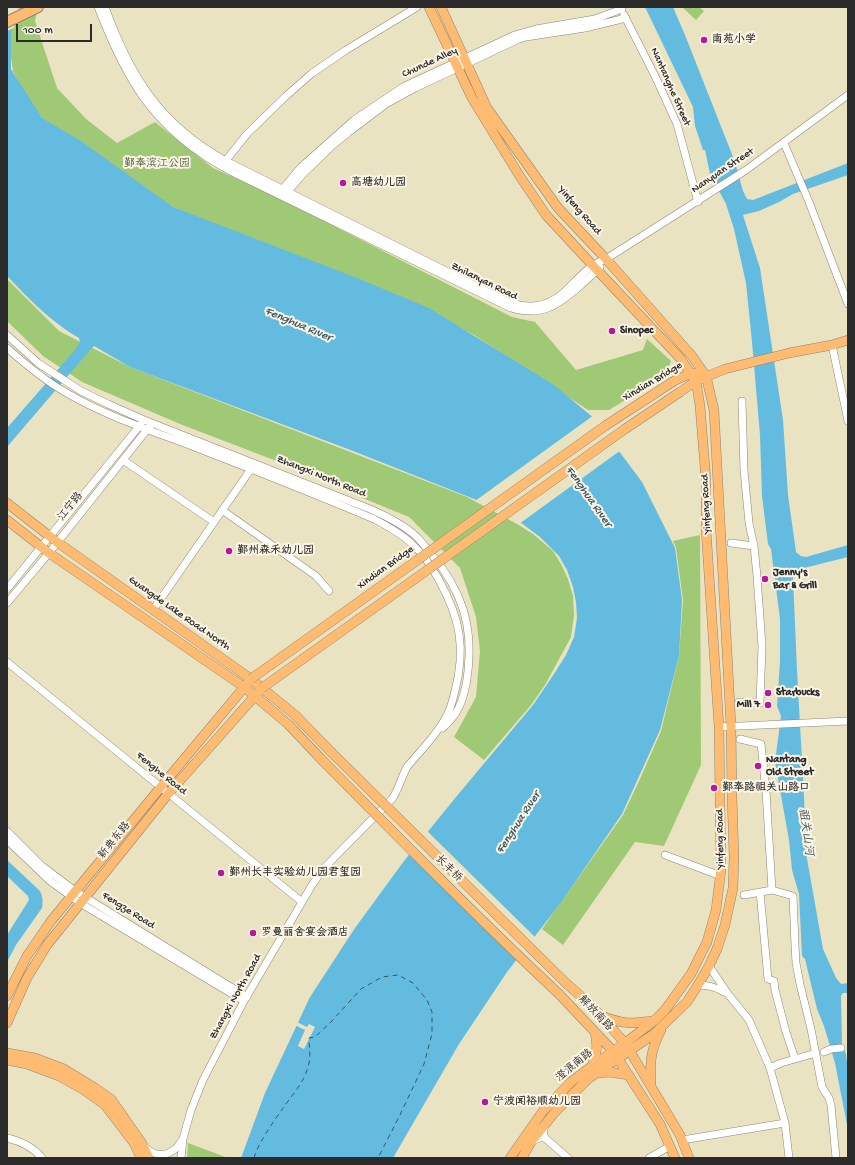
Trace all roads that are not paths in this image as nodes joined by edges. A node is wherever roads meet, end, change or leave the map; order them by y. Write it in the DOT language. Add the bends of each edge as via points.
graph roads {
  1 [pos="38,7"];
  2 [pos="98,7"];
  3 [pos="105,7"];
  4 [pos="417,7"];
  5 [pos="429,7"];
  6 [pos="441,7"];
  7 [pos="622,8"];
  8 [pos="626,18"];
  9 [pos="7,22"];
  10 [pos="466,61"];
  11 [pos="457,65"];
  12 [pos="848,95"];
  13 [pos="784,143"];
  14 [pos="224,164"];
  15 [pos="283,193"];
  16 [pos="698,202"];
  17 [pos="606,259"];
  18 [pos="595,268"];
  19 [pos="848,304"];
  20 [pos="7,335"];
  21 [pos="848,340"];
  22 [pos="832,345"];
  23 [pos="7,348"];
  24 [pos="691,373"];
  25 [pos="706,376"];
  26 [pos="696,381"];
  27 [pos="742,401"];
  28 [pos="848,421"];
  29 [pos="142,423"];
  30 [pos="150,426"];
  31 [pos="122,460"];
  32 [pos="251,469"];
  33 [pos="7,503"];
  34 [pos="222,510"];
  35 [pos="7,520"];
  36 [pos="214,522"];
  37 [pos="54,539"];
  38 [pos="731,543"];
  39 [pos="754,546"];
  40 [pos="45,550"];
  41 [pos="7,589"];
  42 [pos="329,591"];
  43 [pos="7,603"];
  44 [pos="153,610"];
  45 [pos="7,662"];
  46 [pos="251,679"];
  47 [pos="244,688"];
  48 [pos="262,688"];
  49 [pos="254,696"];
  50 [pos="739,702"];
  51 [pos="848,721"];
  52 [pos="719,726"];
  53 [pos="731,726"];
  54 [pos="740,739"];
  55 [pos="426,744"];
  56 [pos="331,752"];
  57 [pos="160,788"];
  58 [pos="168,794"];
  59 [pos="7,831"];
  60 [pos="7,840"];
  61 [pos="665,855"];
  62 [pos="720,876"];
  63 [pos="772,890"];
  64 [pos="760,892"];
  65 [pos="73,894"];
  66 [pos="744,895"];
  67 [pos="82,900"];
  68 [pos="302,902"];
  69 [pos="709,966"];
  70 [pos="698,985"];
  71 [pos="559,994"];
  72 [pos="728,994"];
  73 [pos="7,996"];
  74 [pos="246,999"];
  75 [pos="600,1016"];
  76 [pos="654,1020"];
  77 [pos="7,1023"];
  78 [pos="663,1027"];
  79 [pos="596,1032"];
  80 [pos="627,1047"];
  81 [pos="841,1048"];
  82 [pos="7,1052"];
  83 [pos="824,1052"];
  84 [pos="816,1053"];
  85 [pos="616,1055"];
  86 [pos="795,1059"];
  87 [pos="7,1060"];
  88 [pos="770,1068"];
  89 [pos="594,1069"];
  90 [pos="628,1075"];
  91 [pos="652,1087"];
  92 [pos="546,1123"];
  93 [pos="785,1123"];
  94 [pos="7,1138"];
  95 [pos="545,1138"];
  96 [pos="183,1139"];
  97 [pos="682,1140"];
  98 [pos="141,1142"];
  99 [pos="531,1142"];
  100 [pos="670,1146"];
  101 [pos="42,1158"];
  102 [pos="141,1158"];
  103 [pos="149,1158"];
  104 [pos="181,1158"];
  105 [pos="510,1158"];
  106 [pos="522,1158"];
  107 [pos="568,1158"];
  108 [pos="649,1158"];
  109 [pos="675,1158"];
  110 [pos="689,1158"];
  111 [pos="789,1158"];
  112 [pos="836,1158"];
  1 -- 9 [label="highway"];
  2 -- 14 [label="street, Zhilanyan Road" via="126,69 143,97 175,133 190,145"];
  3 -- 14 [label="street, Zhilanyan Road" via="125,56 146,92 173,124"];
  4 -- 14 [label="street" via="311,74 247,134"];
  5 -- 11 [label="main road, Yinfeng Road"];
  6 -- 10 [label="main road, Yinfeng Road"];
  7 -- 8 [label="street, Nantanghe Street"];
  7 -- 10 [label="street, Chunde Alley" via="595,18 524,32"];
  8 -- 10 [label="street, Chunde Alley" via="585,28 526,36"];
  8 -- 16 [label="street, Nantanghe Street" via="677,124"];
  10 -- 11 [label="street, Chunde Alley"];
  10 -- 17 [label="main road, Yinfeng Road" via="487,108 512,144 558,208"];
  11 -- 15 [label="street, Chunde Alley" via="403,87 359,116 302,168"];
  11 -- 18 [label="main road, Yinfeng Road" via="472,98 546,215"];
  12 -- 13 [label="street, Nanyuan Street"];
  13 -- 16 [label="street, Nanyuan Street"];
  13 -- 19 [label="street"];
  14 -- 15 [label="street, Zhilanyan Road"];
  15 -- 18 [label="street, Zhilanyan Road" via="521,306 537,306 552,301"];
  16 -- 17 [label="street, Nanyuan Street"];
  17 -- 18 [label="street, Zhilanyan Road"];
  17 -- 25 [label="main road, Yinfeng Road" via="692,356"];
  18 -- 24 [label="main road, Yinfeng Road" via="680,358"];
  20 -- 29 [label="street, Zhangxi North Road" via="38,363 68,383"];
  21 -- 22 [label="main road"];
  22 -- 25 [label="main road" via="789,353"];
  22 -- 28 [label="street"];
  23 -- 29 [label="street, Zhangxi North Road" via="63,391 124,421"];
  24 -- 25 [label="main road, Xindian Bridge"];
  24 -- 26 [label="main road, Yinfeng Road"];
  24 -- 46 [label="main road, Xindian Bridge, bridge" via="674,381 605,426"];
  25 -- 26 [label="main road, Xindian Bridge"];
  25 -- 53 [label="main road, Yinfeng Road" via="714,410"];
  26 -- 48 [label="main road, Xindian Bridge, bridge"];
  26 -- 52 [label="main road, Yinfeng Road" via="706,480 706,529"];
  27 -- 39 [label="street" via="744,470"];
  29 -- 30 [label="street, Zhangxi North Road"];
  29 -- 37 [label="street, 江宁路"];
  30 -- 31 [label="street, 江宁路"];
  30 -- 32 [label="street, Zhangxi North Road"];
  30 -- 55 [label="street, Zhangxi North Road" via="370,508 401,525 418,538 445,571 455,589 468,629 470,654 467,684 459,706 454,716"];
  31 -- 36 [label="street"];
  31 -- 37 [label="street, 江宁路"];
  32 -- 34 [label="street"];
  32 -- 55 [label="street, Zhangxi North Road" via="387,526 412,544 434,571 453,607 459,628 461,653 458,678 447,716"];
  33 -- 37 [label="main road, Guangde Lake Road North"];
  34 -- 36 [label="street"];
  34 -- 42 [label="street" via="316,576"];
  35 -- 40 [label="main road"];
  36 -- 44 [label="street"];
  37 -- 40 [label="street, 江宁路"];
  37 -- 44 [label="main road, Guangde Lake Road North"];
  38 -- 39 [label="street"];
  39 -- 50 [label="street" via="762,646 760,702"];
  40 -- 41 [label="street, 江宁路"];
  40 -- 43 [label="street, 江宁路"];
  40 -- 47 [label="main road"];
  44 -- 46 [label="main road, Guangde Lake Road North"];
  45 -- 57 [label="street, Fenghe Road"];
  46 -- 47 [label="main road, 新典东路"];
  46 -- 48 [label="main road, Guangde Lake Road North"];
  47 -- 49 [label="main road"];
  47 -- 57 [label="main road, 新典东路"];
  48 -- 49 [label="main road, 新典东路"];
  48 -- 56 [label="main road, Guangde Lake Road North" via="295,715"];
  49 -- 58 [label="main road, 新典东路"];
  49 -- 71 [label="main road, 长丰桥, bridge" via="288,724 380,819"];
  51 -- 53 [label="street"];
  52 -- 53 [label="street"];
  52 -- 62 [label="main road, Yinfeng Road"];
  53 -- 69 [label="main road, Yinfeng Road" via="733,888 718,949"];
  54 -- 63 [label="street" via="761,744"];
  55 -- 68 [label="street, Zhangxi North Road" via="403,774 392,799 324,868"];
  56 -- 75 [label="main road, 长丰桥, bridge"];
  57 -- 58 [label="street, Fenghe Road"];
  57 -- 65 [label="main road, 新典东路"];
  58 -- 67 [label="main road, 新典东路"];
  58 -- 68 [label="street, Fenghe Road"];
  59 -- 65 [label="street, Fengze Road"];
  60 -- 65 [label="street, Fengze Road" via="50,881"];
  61 -- 62 [label="street"];
  62 -- 76 [label="main road, Yinfeng Road" via="716,910 707,942 691,974 665,1010"];
  63 -- 64 [label="street"];
  63 -- 84 [label="street" via="793,896 796,963"];
  64 -- 66 [label="street"];
  64 -- 86 [label="street" via="768,978 774,981"];
  65 -- 67 [label="street, Fengze Road"];
  65 -- 73 [label="main road, 新典东路" via="27,956"];
  67 -- 74 [label="street, Fengze Road"];
  67 -- 77 [label="main road, 新典东路" via="47,944 27,978"];
  68 -- 74 [label="street, Zhangxi North Road"];
  69 -- 70 [label="main road, Yinfeng Road"];
  69 -- 72 [label="street"];
  70 -- 72 [label="street" via="713,986"];
  70 -- 78 [label="main road, Yinfeng Road" via="687,1002"];
  71 -- 79 [label="main road, 解放南路"];
  72 -- 88 [label="street" via="749,1020"];
  74 -- 96 [label="street, Zhangxi North Road" via="203,1080"];
  75 -- 76 [label="main road" via="622,1023"];
  75 -- 80 [label="main road, 长丰桥"];
  76 -- 80 [label="main road, Yinfeng Road"];
  78 -- 80 [label="main road, Yinfeng Road"];
  78 -- 91 [label="main road" via="652,1050"];
  79 -- 85 [label="main road, 解放南路"];
  79 -- 89 [label="main road" via="598,1044"];
  80 -- 85 [label="main road, Yinfeng Road"];
  80 -- 91 [label="main road"];
  81 -- 83 [label="street"];
  82 -- 98 [label="main road" via="35,1058 64,1069 95,1088 111,1099"];
  84 -- 86 [label="street"];
  84 -- 112 [label="street" via="822,1087 829,1098"];
  85 -- 89 [label="main road, 澄浪南路"];
  85 -- 90 [label="main road"];
  86 -- 88 [label="street"];
  87 -- 102 [label="main road" via="27,1064 59,1076 105,1105 134,1143"];
  88 -- 93 [label="street"];
  89 -- 90 [label="main road"];
  89 -- 92 [label="main road, 澄浪南路" via="589,1078"];
  89 -- 105 [label="main road, 澄浪南路" via="571,1082 543,1111"];
  90 -- 100 [label="main road" via="660,1124"];
  91 -- 97 [label="main road"];
  92 -- 95 [label="street" via="543,1134"];
  92 -- 99 [label="main road, 澄浪南路"];
  93 -- 97 [label="street"];
  93 -- 111 [label="street"];
  94 -- 101 [label="street" via="24,1144"];
  95 -- 99 [label="street"];
  95 -- 107 [label="street"];
  96 -- 98 [label="street" via="176,1149 165,1154 151,1153"];
  96 -- 104 [label="street, Zhangxi North Road"];
  97 -- 110 [label="main road"];
  98 -- 103 [label="main road"];
  99 -- 106 [label="main road, 澄浪南路"];
  100 -- 108 [label="street"];
  100 -- 109 [label="main road"];
}
